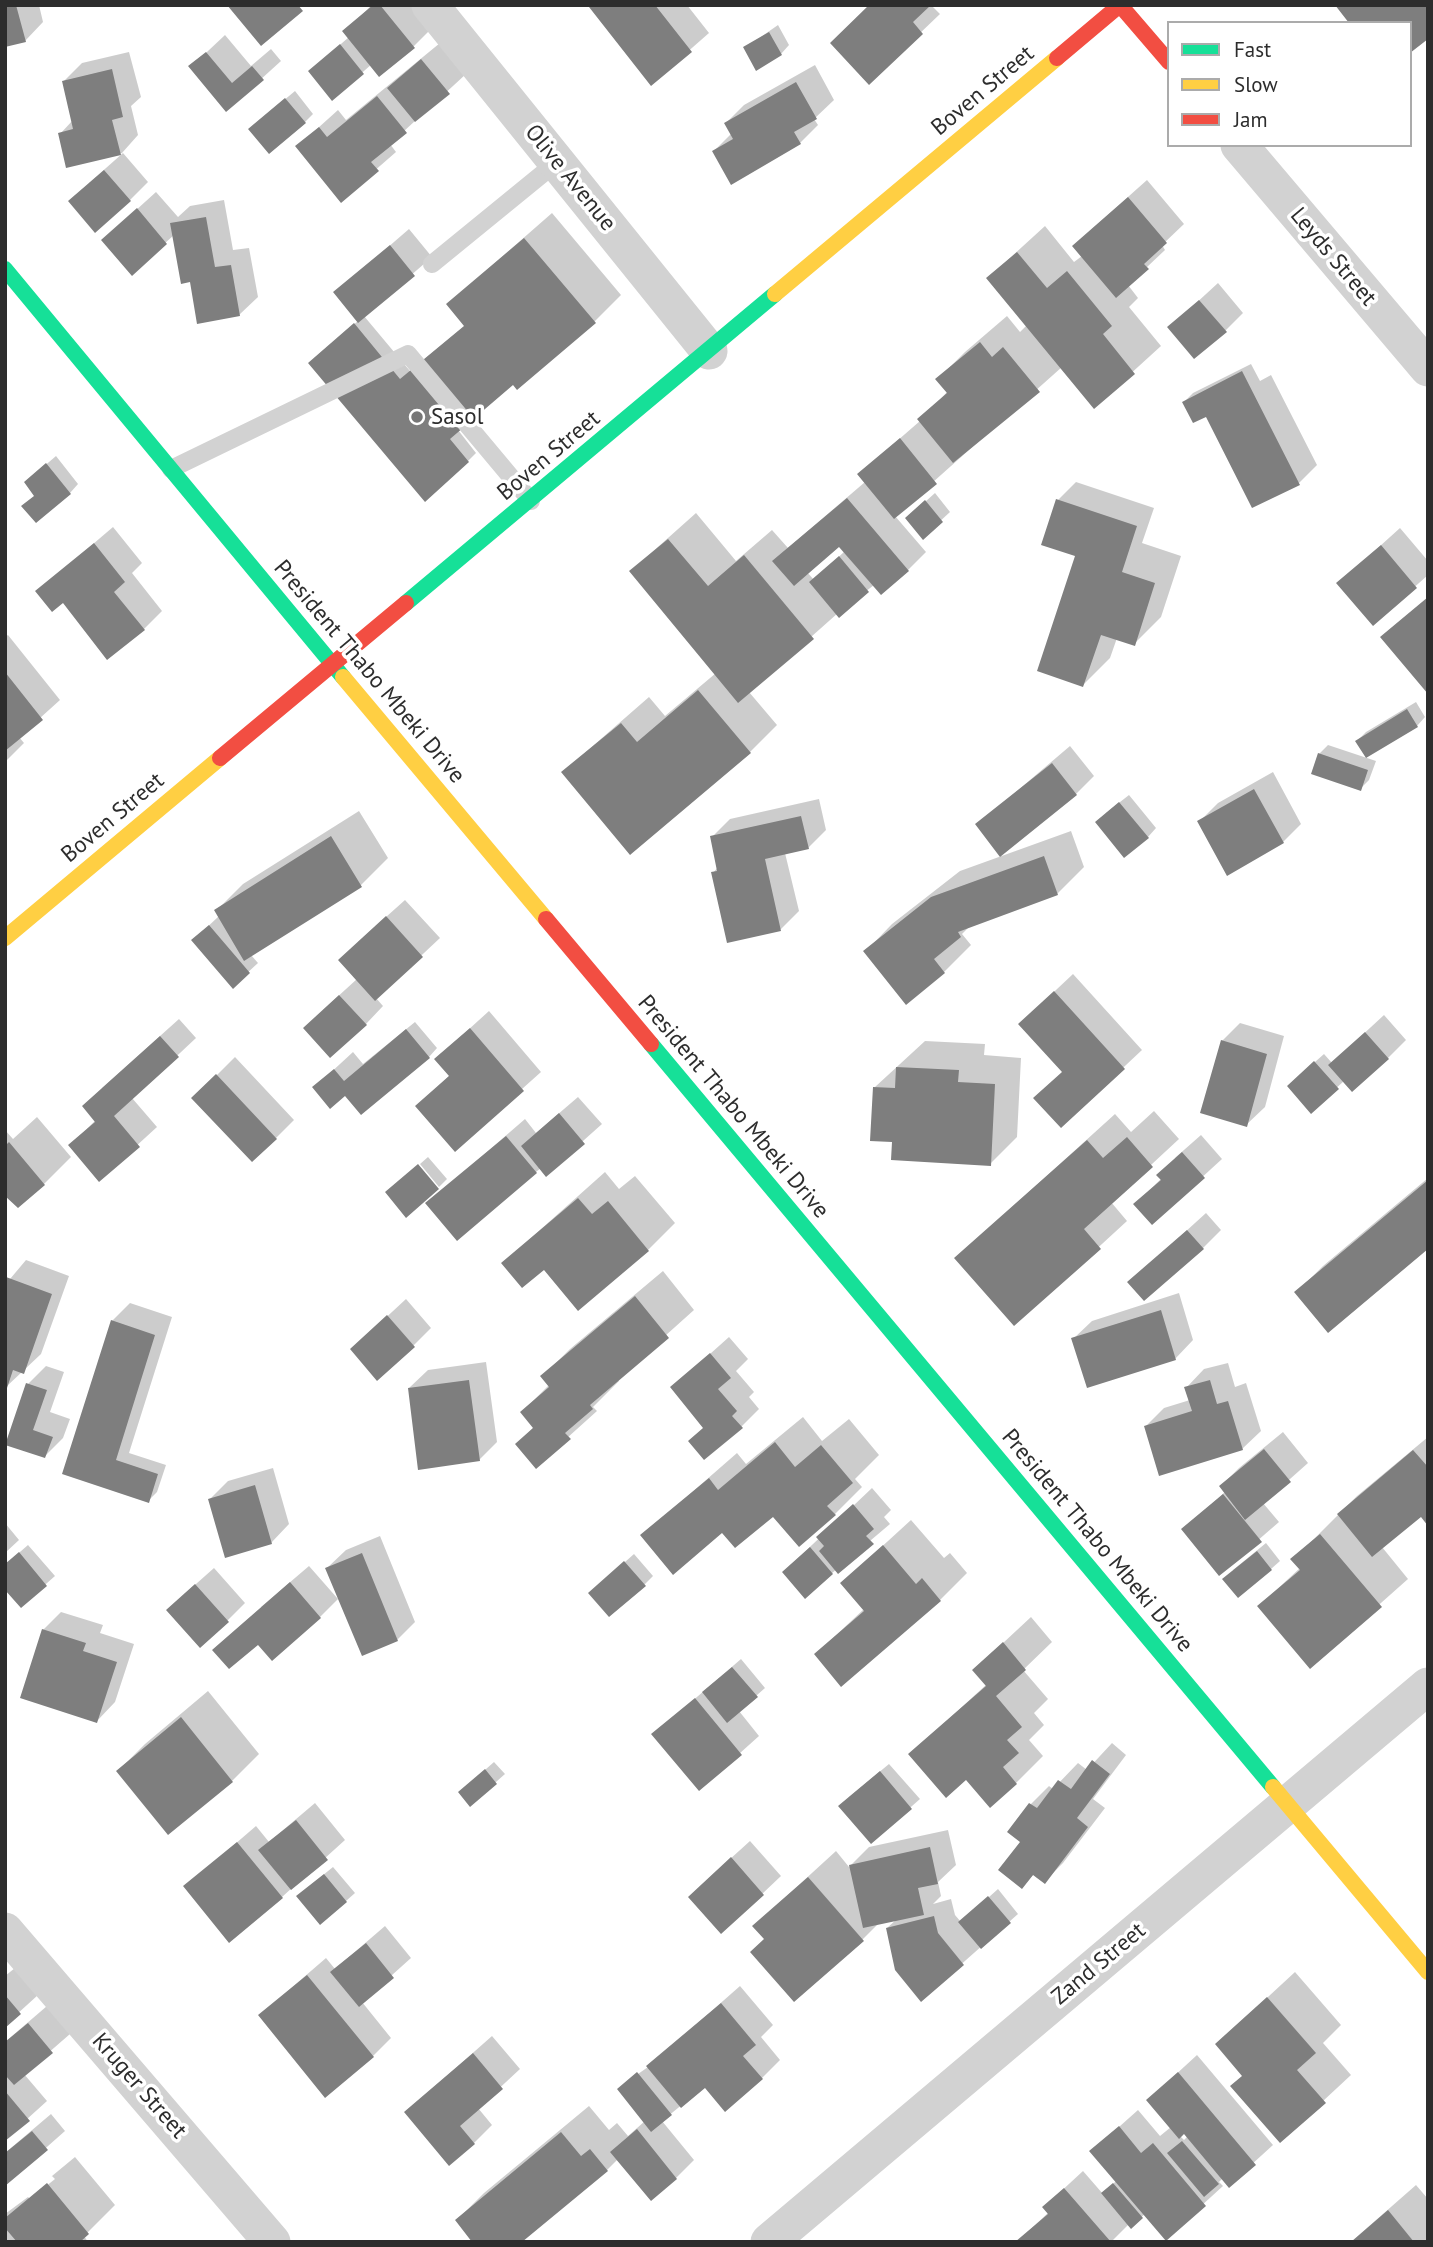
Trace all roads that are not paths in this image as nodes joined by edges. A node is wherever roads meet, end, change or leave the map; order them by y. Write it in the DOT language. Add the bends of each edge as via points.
graph roads {
  1 [pos="430,5"];
  2 [pos="1102,11"];
  3 [pos="1167,60"];
  4 [pos="1241,147"];
  5 [pos="557,162"];
  6 [pos="432,264"];
  7 [pos="5,269"];
  8 [pos="709,351"];
  9 [pos="1428,368"];
  10 [pos="171,469"];
  11 [pos="531,501"];
  12 [pos="332,664"];
  13 [pos="5,939"];
  14 [pos="1428,1686"];
  15 [pos="1286,1802"];
  16 [pos="5,1931"];
  17 [pos="1428,1972"];
  18 [pos="272,2242"];
  19 [pos="769,2242"];
  1 -- 5 [label="street, Olive Avenue"];
  2 -- 3 [label="street"];
  2 -- 8 [label="street, Boven Street"];
  4 -- 9 [label="street, Leyds Street"];
  5 -- 6 [label="lane"];
  5 -- 8 [label="street, Olive Avenue"];
  7 -- 10 [label="street, President Thabo Mbeki Drive"];
  8 -- 11 [label="street, Boven Street"];
  10 -- 11 [label="lane" via="408,354"];
  10 -- 12 [label="street, President Thabo Mbeki Drive"];
  11 -- 12 [label="street, Boven Street"];
  12 -- 13 [label="street, Boven Street"];
  12 -- 15 [label="street, President Thabo Mbeki Drive"];
  14 -- 15 [label="street, Zand Street"];
  15 -- 17 [label="street, President Thabo Mbeki Drive"];
  15 -- 19 [label="street, Zand Street"];
  16 -- 18 [label="street, Kruger Street"];
}
